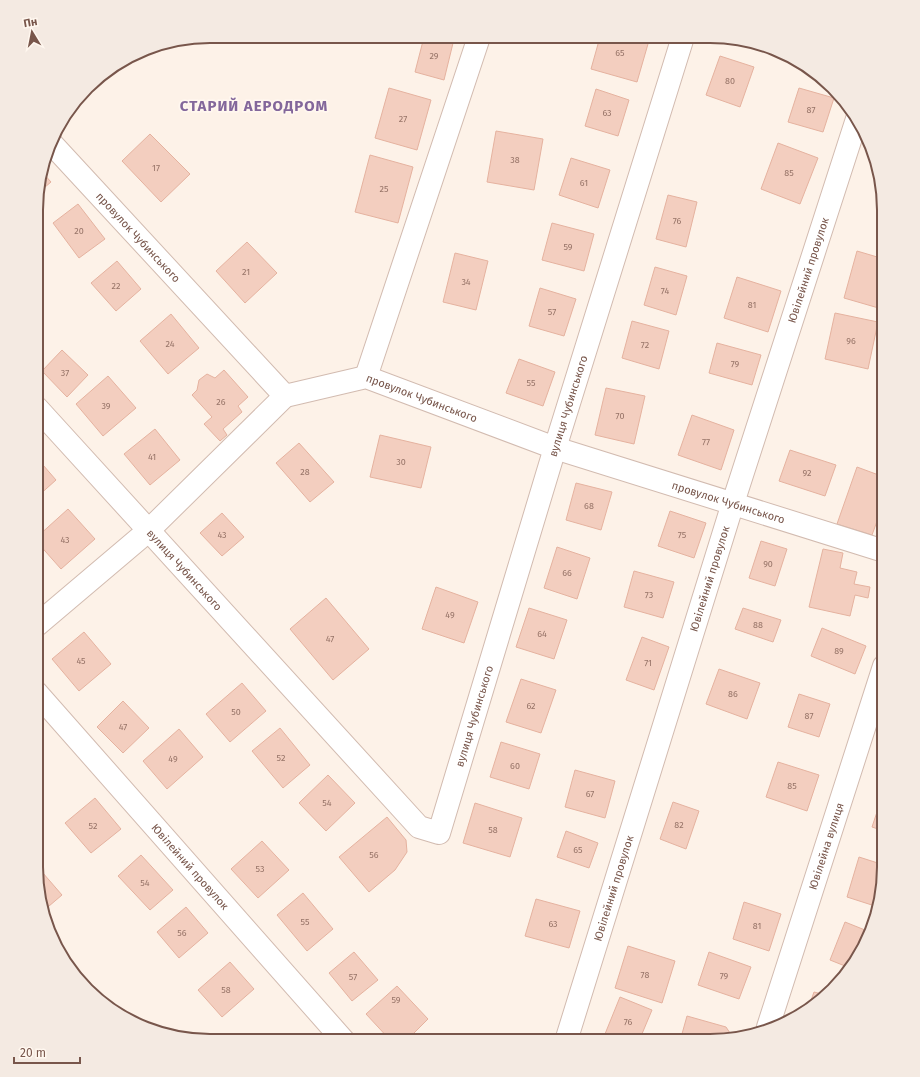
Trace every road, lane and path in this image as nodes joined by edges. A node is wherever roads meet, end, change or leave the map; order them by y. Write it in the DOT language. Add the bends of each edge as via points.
graph roads {
  1 [pos="477,43"];
  2 [pos="682,43"];
  3 [pos="855,127"];
  4 [pos="55,148"];
  5 [pos="366,377"];
  6 [pos="285,396"];
  7 [pos="43,415"];
  8 [pos="555,448"];
  9 [pos="733,503"];
  10 [pos="148,531"];
  11 [pos="877,549"];
  12 [pos="43,619"];
  13 [pos="877,688"];
  14 [pos="43,700"];
  15 [pos="769,1023"];
  16 [pos="338,1034"];
  17 [pos="568,1034"];
  1 -- 5 [label="street"];
  2 -- 8 [label="street, вулиця Чубинського"];
  3 -- 9 [label="street, Ювілейний провулок"];
  4 -- 6 [label="street, провулок Чубинського"];
  5 -- 6 [label="street, провулок Чубинського"];
  5 -- 8 [label="street, провулок Чубинського"];
  6 -- 10 [label="street"];
  7 -- 10 [label="street, вулиця Чубинського"];
  8 -- 9 [label="street, провулок Чубинського"];
  8 -- 10 [label="street, вулиця Чубинського" via="439,833 419,827"];
  9 -- 11 [label="street, провулок Чубинського"];
  9 -- 17 [label="street, Ювілейний провулок"];
  10 -- 12 [label="street"];
  13 -- 15 [label="street, Ювілейна вулиця"];
  14 -- 16 [label="street, Ювілейний провулок"];
}
